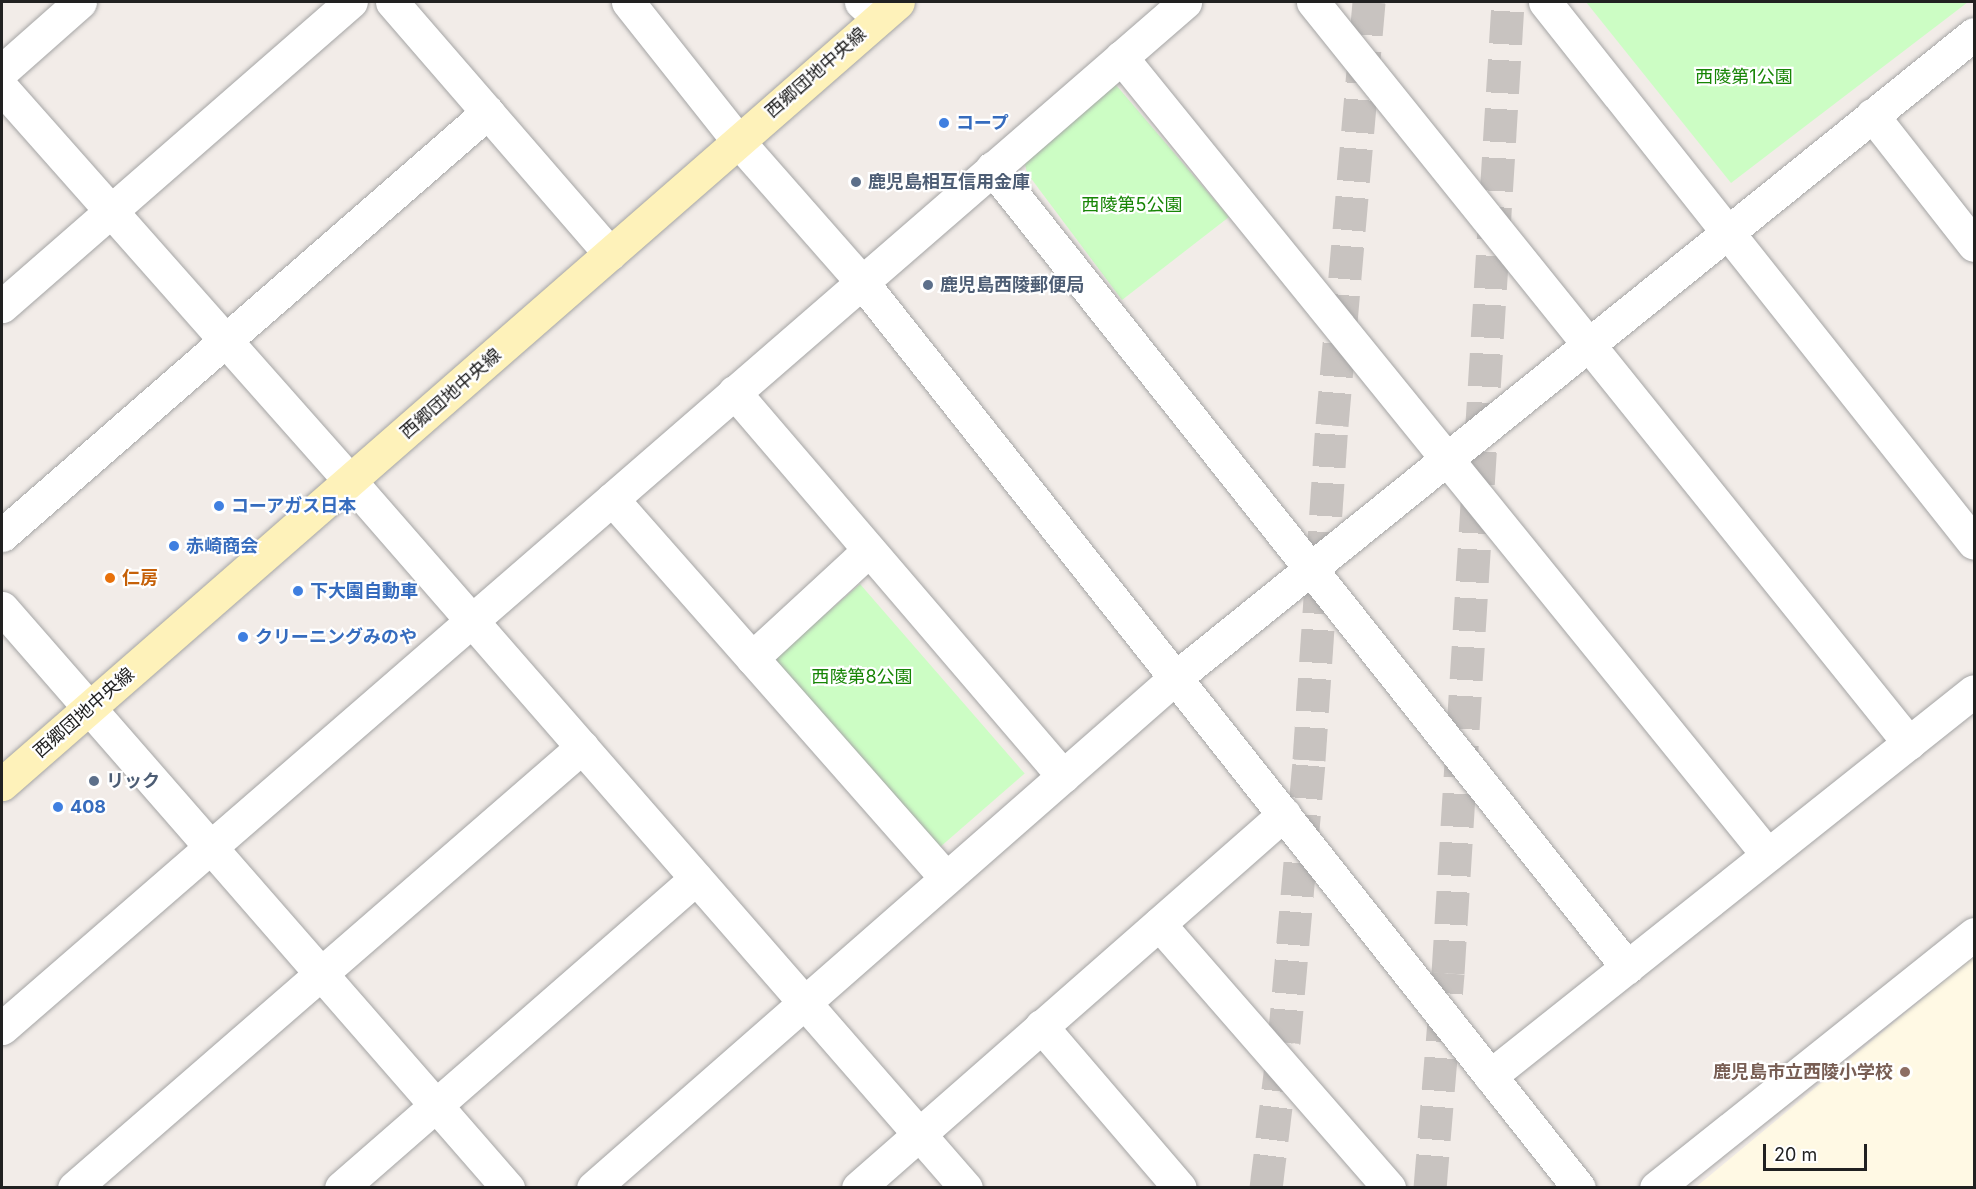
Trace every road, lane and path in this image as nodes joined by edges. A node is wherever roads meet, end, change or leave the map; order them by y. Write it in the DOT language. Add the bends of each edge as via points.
graph roads {
  1 [pos="81,2"];
  2 [pos="351,2"];
  3 [pos="392,2"];
  4 [pos="628,2"];
  5 [pos="1185,2"];
  6 [pos="1313,2"];
  7 [pos="1545,2"];
  8 [pos="879,7"];
  9 [pos="1974,34"];
  10 [pos="1121,57"];
  11 [pos="2,71"];
  12 [pos="2,88"];
  13 [pos="488,112"];
  14 [pos="1872,115"];
  15 [pos="738,141"];
  16 [pos="992,168"];
  17 [pos="111,211"];
  18 [pos="1727,231"];
  19 [pos="1974,245"];
  20 [pos="610,254"];
  21 [pos="862,282"];
  22 [pos="2,306"];
  23 [pos="226,340"];
  24 [pos="1588,344"];
  25 [pos="734,392"];
  26 [pos="1447,458"];
  27 [pos="351,482"];
  28 [pos="612,499"];
  29 [pos="2,534"];
  30 [pos="1974,543"];
  31 [pos="869,550"];
  32 [pos="1311,568"];
  33 [pos="2,608"];
  34 [pos="472,620"];
  35 [pos="752,658"];
  36 [pos="1175,678"];
  37 [pos="1974,691"];
  38 [pos="89,709"];
  39 [pos="1909,743"];
  40 [pos="582,747"];
  41 [pos="1063,776"];
  42 [pos="2,784"];
  43 [pos="1284,814"];
  44 [pos="210,847"];
  45 [pos="1768,855"];
  46 [pos="696,878"];
  47 [pos="946,878"];
  48 [pos="1159,924"];
  49 [pos="1974,934"];
  50 [pos="1627,967"];
  51 [pos="322,975"];
  52 [pos="805,1002"];
  53 [pos="1041,1026"];
  54 [pos="2,1028"];
  55 [pos="1490,1076"];
  56 [pos="435,1105"];
  57 [pos="919,1134"];
  58 [pos="74,1188"];
  59 [pos="341,1188"];
  60 [pos="508,1188"];
  61 [pos="593,1188"];
  62 [pos="858,1188"];
  63 [pos="966,1188"];
  64 [pos="1180,1188"];
  65 [pos="1389,1188"];
  66 [pos="1579,1188"];
  67 [pos="1656,1188"];
  1 -- 11 [label="street"];
  2 -- 17 [label="street"];
  3 -- 13 [label="street"];
  4 -- 15 [label="street"];
  5 -- 10 [label="street"];
  6 -- 24 [label="street"];
  7 -- 18 [label="street"];
  8 -- 15 [label="street, 西郷団地中央線"];
  9 -- 14 [label="street"];
  10 -- 16 [label="street"];
  10 -- 26 [label="street"];
  12 -- 17 [label="street"];
  13 -- 20 [label="street"];
  13 -- 23 [label="street"];
  14 -- 18 [label="street"];
  14 -- 19 [label="street"];
  15 -- 20 [label="street, 西郷団地中央線"];
  15 -- 21 [label="street"];
  16 -- 21 [label="street"];
  16 -- 32 [label="street"];
  17 -- 22 [label="street"];
  17 -- 23 [label="street"];
  18 -- 24 [label="street"];
  18 -- 30 [label="street"];
  20 -- 27 [label="street, 西郷団地中央線"];
  21 -- 25 [label="street"];
  21 -- 36 [label="street"];
  23 -- 27 [label="street"];
  23 -- 29 [label="street"];
  24 -- 26 [label="street"];
  24 -- 39 [label="street"];
  25 -- 28 [label="street"];
  25 -- 31 [label="street"];
  26 -- 32 [label="street"];
  26 -- 45 [label="street"];
  27 -- 34 [label="street"];
  27 -- 38 [label="street, 西郷団地中央線"];
  28 -- 34 [label="street"];
  28 -- 35 [label="street"];
  31 -- 35 [label="street"];
  31 -- 41 [label="street"];
  32 -- 36 [label="street"];
  32 -- 50 [label="street"];
  33 -- 38 [label="street"];
  34 -- 40 [label="street"];
  34 -- 44 [label="street"];
  35 -- 47 [label="street"];
  36 -- 41 [label="street"];
  36 -- 43 [label="street"];
  37 -- 39 [label="street"];
  38 -- 42 [label="street, 西郷団地中央線"];
  38 -- 44 [label="street"];
  39 -- 45 [label="street"];
  40 -- 46 [label="street"];
  40 -- 51 [label="street"];
  41 -- 47 [label="street"];
  43 -- 48 [label="street"];
  43 -- 55 [label="street"];
  44 -- 51 [label="street"];
  44 -- 54 [label="street"];
  45 -- 50 [label="street"];
  46 -- 52 [label="street"];
  46 -- 56 [label="street"];
  47 -- 52 [label="street"];
  48 -- 53 [label="street"];
  48 -- 65 [label="street"];
  49 -- 67 [label="street"];
  50 -- 55 [label="street"];
  51 -- 56 [label="street"];
  51 -- 58 [label="street"];
  52 -- 57 [label="street"];
  52 -- 61 [label="street"];
  53 -- 57 [label="street"];
  53 -- 64 [label="street"];
  55 -- 66 [label="street"];
  56 -- 59 [label="street"];
  56 -- 60 [label="street"];
  57 -- 62 [label="street"];
  57 -- 63 [label="street"];
}
